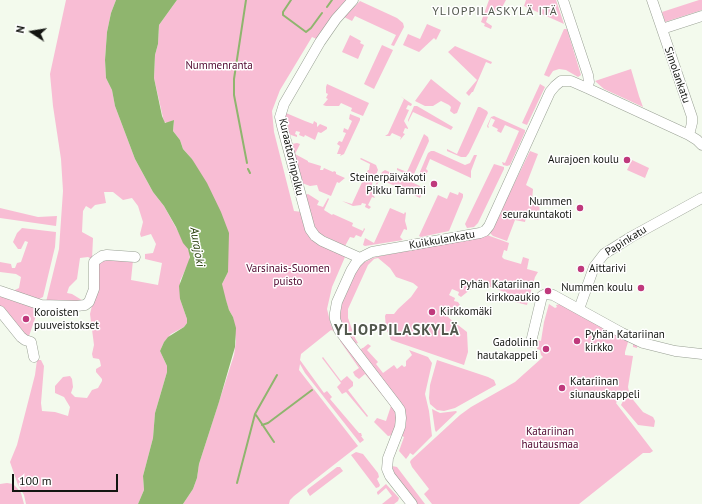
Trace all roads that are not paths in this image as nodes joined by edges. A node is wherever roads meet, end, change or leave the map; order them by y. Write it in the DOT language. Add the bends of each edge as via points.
graph roads {
  1 [pos="353,0"];
  2 [pos="563,0"];
  3 [pos="652,0"];
  4 [pos="702,16"];
  5 [pos="662,29"];
  6 [pos="587,88"];
  7 [pos="689,135"];
  8 [pos="702,145"];
  9 [pos="702,198"];
  10 [pos="135,257"];
  11 [pos="360,258"];
  12 [pos="0,291"];
  13 [pos="579,309"];
  14 [pos="0,311"];
  15 [pos="531,342"];
  16 [pos="702,354"];
  17 [pos="34,357"];
  18 [pos="412,504"];
  1 -- 11 [label="street, Kuraattorinpolku" via="320,42 284,104 280,117 310,229 322,241"];
  2 -- 6 [label="street" via="588,75"];
  3 -- 5 [label="street, Simolankatu"];
  4 -- 5 [label="street"];
  5 -- 7 [label="street, Simolankatu" via="692,118"];
  6 -- 7 [label="street, Kuikkulankatu"];
  6 -- 11 [label="street, Kuikkulankatu" via="567,80 558,83 552,89 485,231 372,252"];
  7 -- 8 [label="street"];
  9 -- 13 [label="street, Papinkatu" via="604,254 594,267"];
  10 -- 12 [label="street" via="102,256 96,260 94,289 89,302 85,305 41,305"];
  11 -- 18 [label="street" via="337,302 335,319 339,330 400,410 401,423 388,460 388,472"];
  13 -- 15 [label="street" via="553,295 543,294"];
  13 -- 16 [label="street" via="643,342 675,351"];
  14 -- 17 [label="street" via="21,337 31,342"];
}
